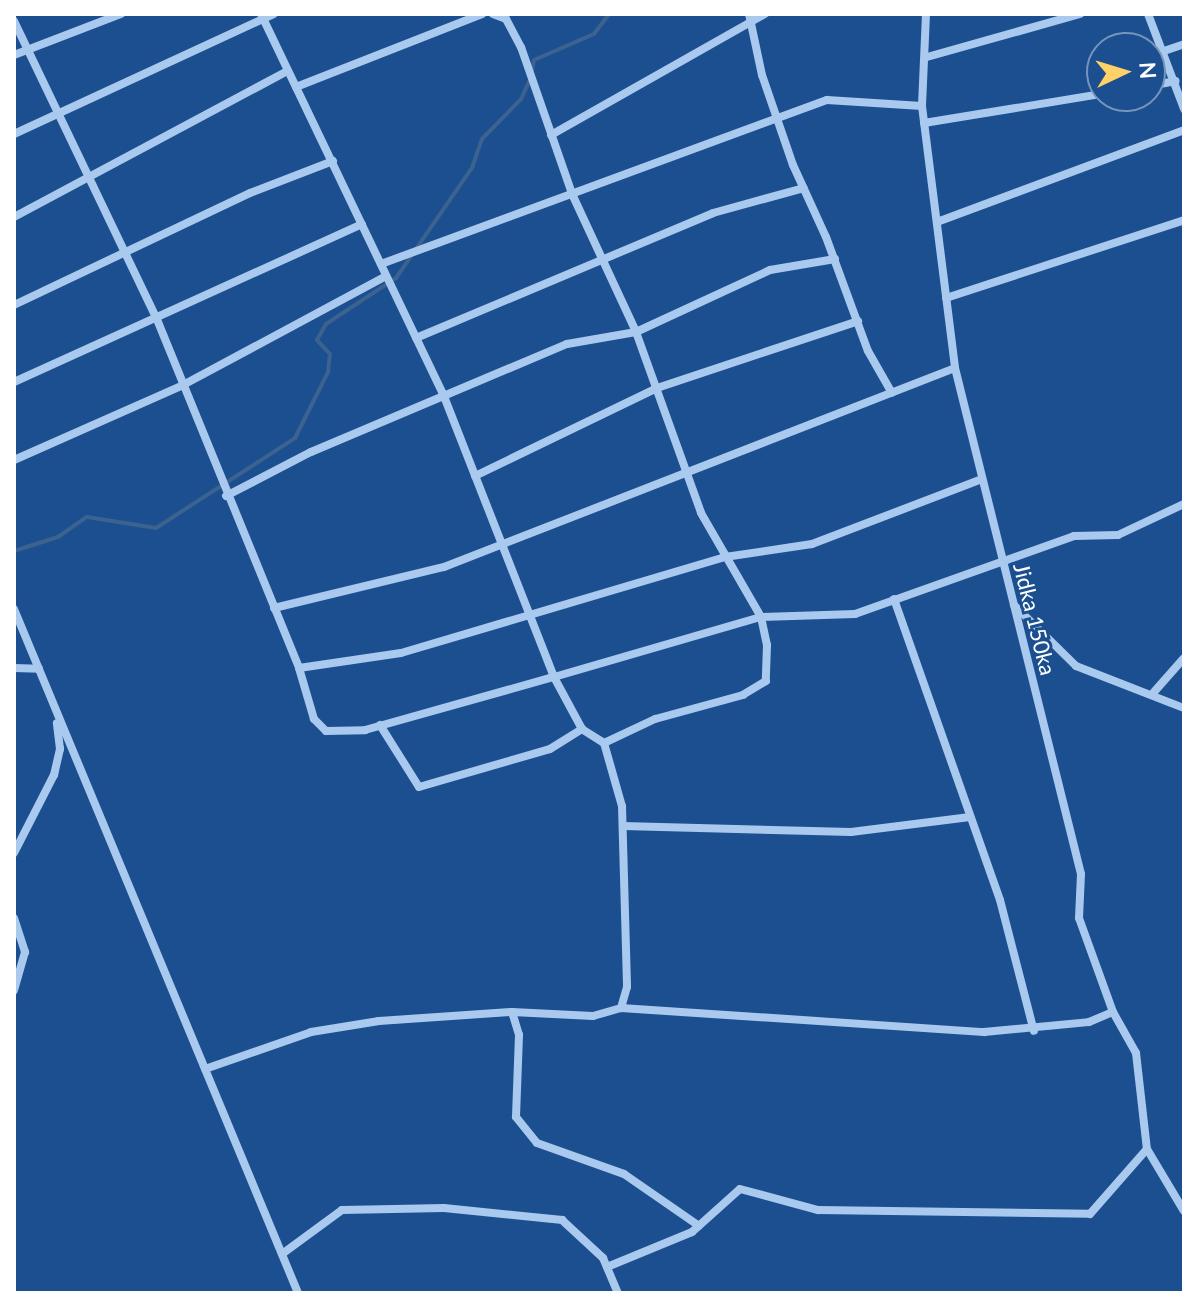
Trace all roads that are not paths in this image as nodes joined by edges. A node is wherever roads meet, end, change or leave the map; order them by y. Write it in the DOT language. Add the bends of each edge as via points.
graph roads {
  1 [pos="121,14"];
  2 [pos="274,14"];
  3 [pos="482,14"];
  4 [pos="493,14"];
  5 [pos="765,14"];
  6 [pos="926,14"];
  7 [pos="1080,14"];
  8 [pos="262,16"];
  9 [pos="750,19"];
  10 [pos="14,21"];
  11 [pos="26,49"];
  12 [pos="14,55"];
  13 [pos="1166,56"];
  14 [pos="927,57"];
  15 [pos="288,71"];
  16 [pos="1176,81"];
  17 [pos="1166,83"];
  18 [pos="296,87"];
  19 [pos="1086,97"];
  20 [pos="922,106"];
  21 [pos="1184,109"];
  22 [pos="55,110"];
  23 [pos="779,114"];
  24 [pos="924,123"];
  25 [pos="1184,130"];
  26 [pos="14,134"];
  27 [pos="551,135"];
  28 [pos="333,161"];
  29 [pos="88,176"];
  30 [pos="804,188"];
  31 [pos="573,196"];
  32 [pos="14,217"];
  33 [pos="1184,220"];
  34 [pos="937,222"];
  35 [pos="362,224"];
  36 [pos="127,250"];
  37 [pos="835,259"];
  38 [pos="604,260"];
  39 [pos="381,264"];
  40 [pos="386,276"];
  41 [pos="946,298"];
  42 [pos="14,305"];
  43 [pos="156,317"];
  44 [pos="858,321"];
  45 [pos="636,332"];
  46 [pos="416,338"];
  47 [pos="955,368"];
  48 [pos="14,382"];
  49 [pos="183,385"];
  50 [pos="657,388"];
  51 [pos="892,393"];
  52 [pos="443,394"];
  53 [pos="14,460"];
  54 [pos="686,474"];
  55 [pos="475,476"];
  56 [pos="982,479"];
  57 [pos="226,496"];
  58 [pos="1184,504"];
  59 [pos="502,542"];
  60 [pos="725,557"];
  61 [pos="1001,559"];
  62 [pos="894,599"];
  63 [pos="1013,604"];
  64 [pos="274,608"];
  65 [pos="14,609"];
  66 [pos="531,613"];
  67 [pos="761,617"];
  68 [pos="1184,658"];
  69 [pos="14,668"];
  70 [pos="299,668"];
  71 [pos="39,669"];
  72 [pos="554,677"];
  73 [pos="1154,692"];
  74 [pos="1184,708"];
  75 [pos="56,710"];
  76 [pos="380,725"];
  77 [pos="582,729"];
  78 [pos="604,743"];
  79 [pos="970,817"];
  80 [pos="623,826"];
  81 [pos="16,842"];
  82 [pos="14,853"];
  83 [pos="14,918"];
  84 [pos="14,990"];
  85 [pos="621,1008"];
  86 [pos="512,1012"];
  87 [pos="1113,1012"];
  88 [pos="1034,1031"];
  89 [pos="205,1069"];
  90 [pos="1147,1149"];
  91 [pos="1184,1211"];
  92 [pos="699,1226"];
  93 [pos="282,1254"];
  94 [pos="607,1267"];
  95 [pos="298,1293"];
  96 [pos="618,1293"];
  1 -- 11 [label="street"];
  2 -- 8 [label="street"];
  3 -- 18 [label="street"];
  4 -- 27 [label="street" via="506,19 521,47"];
  5 -- 9 [label="street"];
  6 -- 14 [label="street, Jidka 150ka"];
  7 -- 14 [label="street"];
  8 -- 15 [label="street"];
  8 -- 22 [label="street" via="168,66"];
  9 -- 23 [label="street" via="762,75"];
  9 -- 27 [label="street"];
  10 -- 11 [label="street"];
  11 -- 12 [label="street"];
  11 -- 22 [label="street"];
  13 -- 16 [label="street"];
  14 -- 20 [label="street, Jidka 150ka"];
  15 -- 18 [label="street"];
  15 -- 29 [label="street"];
  16 -- 17 [label="street"];
  16 -- 21 [label="street"];
  18 -- 28 [label="street"];
  19 -- 24 [label="street"];
  20 -- 23 [label="street" via="827,100"];
  20 -- 24 [label="street, Jidka 150ka"];
  22 -- 26 [label="street"];
  22 -- 29 [label="street"];
  23 -- 30 [label="street"];
  23 -- 31 [label="street"];
  24 -- 34 [label="street, Jidka 150ka"];
  25 -- 34 [label="street"];
  27 -- 31 [label="street"];
  28 -- 35 [label="street"];
  28 -- 36 [label="street"];
  29 -- 32 [label="street"];
  29 -- 36 [label="street"];
  30 -- 37 [label="street"];
  30 -- 38 [label="street" via="713,213"];
  31 -- 38 [label="street"];
  31 -- 39 [label="street"];
  33 -- 41 [label="street"];
  34 -- 41 [label="street, Jidka 150ka"];
  35 -- 39 [label="street"];
  35 -- 43 [label="street"];
  36 -- 42 [label="street"];
  36 -- 43 [label="street"];
  37 -- 44 [label="street"];
  37 -- 45 [label="street" via="770,270"];
  38 -- 45 [label="street"];
  38 -- 46 [label="street"];
  39 -- 40 [label="street"];
  40 -- 46 [label="street"];
  40 -- 49 [label="street"];
  41 -- 47 [label="street, Jidka 150ka"];
  43 -- 48 [label="street"];
  43 -- 49 [label="street"];
  44 -- 50 [label="street"];
  44 -- 51 [label="street"];
  45 -- 50 [label="street"];
  45 -- 52 [label="street" via="567,344"];
  46 -- 52 [label="street"];
  47 -- 51 [label="street"];
  47 -- 56 [label="street, Jidka 150ka"];
  49 -- 53 [label="street"];
  49 -- 57 [label="street"];
  50 -- 54 [label="street"];
  50 -- 55 [label="street"];
  51 -- 54 [label="street"];
  52 -- 55 [label="street"];
  52 -- 57 [label="street"];
  54 -- 59 [label="street"];
  54 -- 60 [label="street"];
  55 -- 59 [label="street"];
  56 -- 60 [label="street" via="812,544"];
  56 -- 61 [label="street, Jidka 150ka"];
  57 -- 64 [label="street"];
  58 -- 61 [label="street" via="1118,535 1074,536"];
  59 -- 64 [label="street" via="444,567"];
  59 -- 66 [label="street"];
  60 -- 66 [label="street"];
  60 -- 67 [label="street"];
  61 -- 62 [label="street"];
  61 -- 63 [label="street, Jidka 150ka"];
  62 -- 67 [label="street" via="855,614"];
  62 -- 79 [label="street"];
  63 -- 73 [label="street" via="1076,666"];
  63 -- 87 [label="street, Jidka 150ka" via="1081,874 1079,918"];
  64 -- 70 [label="street"];
  65 -- 71 [label="street"];
  66 -- 70 [label="street" via="401,653"];
  66 -- 72 [label="street"];
  67 -- 72 [label="street"];
  67 -- 78 [label="street" via="766,681 743,695 655,719"];
  68 -- 73 [label="street"];
  69 -- 71 [label="street"];
  70 -- 76 [label="street" via="314,719 326,731"];
  71 -- 75 [label="street"];
  72 -- 76 [label="street"];
  72 -- 77 [label="street"];
  73 -- 74 [label="street"];
  75 -- 81 [label="street" via="60,749 54,775"];
  75 -- 89 [label="street"];
  76 -- 77 [label="street" via="419,787 550,749"];
  77 -- 78 [label="street"];
  78 -- 80 [label="street"];
  79 -- 80 [label="street" via="851,832"];
  79 -- 88 [label="street" via="1000,900"];
  80 -- 85 [label="street" via="627,987"];
  81 -- 82 [label="street"];
  83 -- 84 [label="street" via="25,952"];
  85 -- 86 [label="street" via="593,1016"];
  85 -- 88 [label="street" via="866,1026"];
  86 -- 89 [label="street" via="379,1021 311,1032"];
  86 -- 92 [label="street" via="519,1035 516,1117 537,1143 624,1174"];
  87 -- 88 [label="street" via="1089,1022"];
  87 -- 90 [label="street, Jidka 150ka" via="1136,1053"];
  89 -- 93 [label="street"];
  90 -- 91 [label="street, Jidka 150ka"];
  90 -- 92 [label="street" via="1090,1214 818,1210 740,1189"];
  92 -- 94 [label="street"];
  93 -- 94 [label="street" via="342,1210 444,1208 562,1220"];
  93 -- 95 [label="street"];
  94 -- 96 [label="street"];
}
